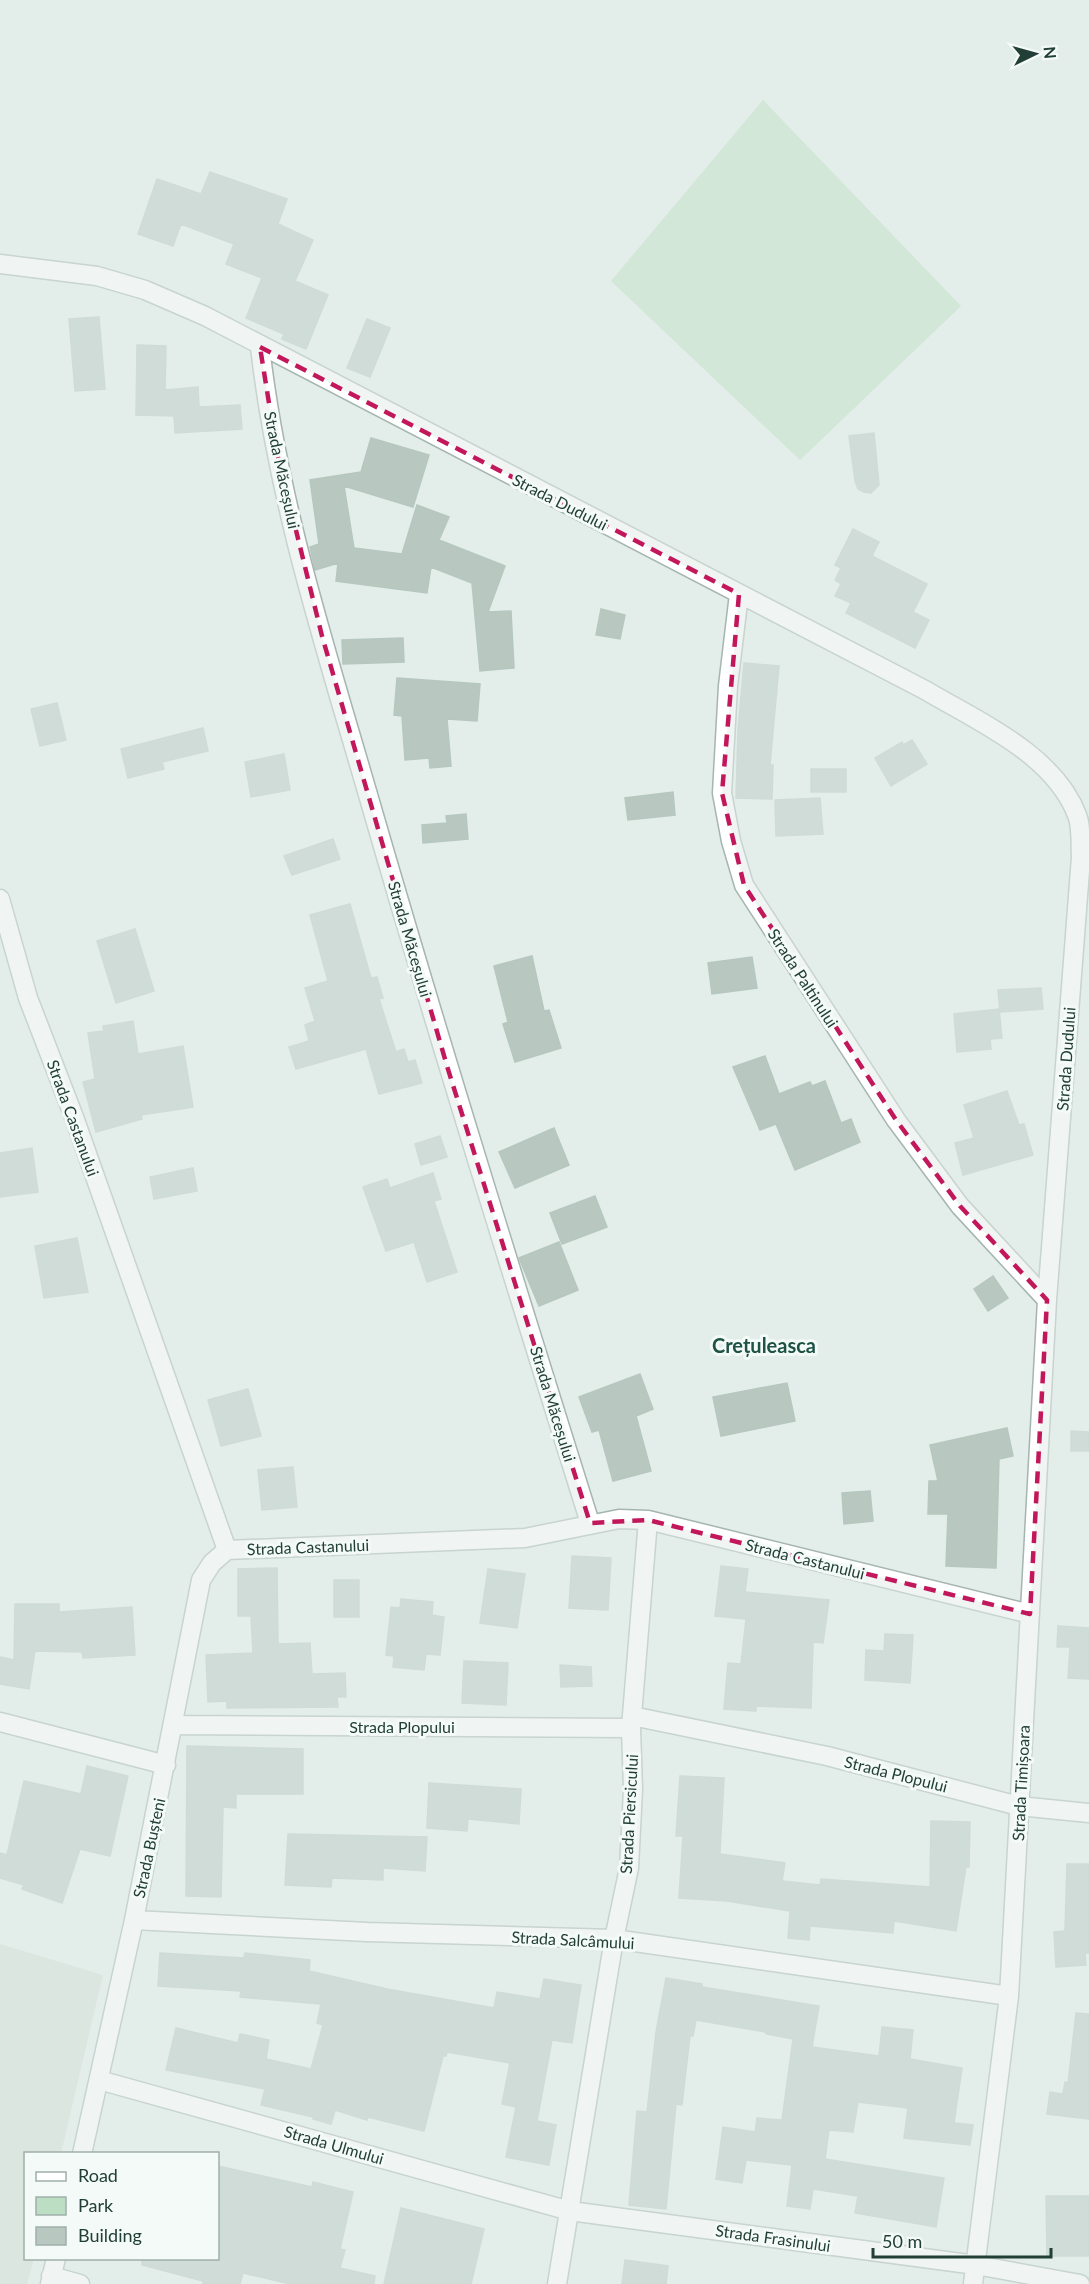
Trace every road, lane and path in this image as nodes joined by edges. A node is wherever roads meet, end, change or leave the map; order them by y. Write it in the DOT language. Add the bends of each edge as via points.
graph roads {
  1 [pos="0,264"];
  2 [pos="260,347"];
  3 [pos="739,594"];
  4 [pos="1084,816"];
  5 [pos="0,899"];
  6 [pos="1047,1300"];
  7 [pos="648,1520"];
  8 [pos="590,1523"];
  9 [pos="227,1550"];
  10 [pos="1030,1614"];
  11 [pos="0,1722"];
  12 [pos="632,1722"];
  13 [pos="173,1725"];
  14 [pos="166,1765"];
  15 [pos="1019,1806"];
  16 [pos="1089,1814"];
  17 [pos="134,1920"];
  18 [pos="614,1939"];
  19 [pos="1009,1996"];
  20 [pos="99,2080"];
  21 [pos="82,2152"];
  22 [pos="570,2211"];
  23 [pos="976,2265"];
  24 [pos="52,2273"];
  25 [pos="80,2284"];
  26 [pos="557,2284"];
  27 [pos="973,2284"];
  28 [pos="1080,2284"];
  1 -- 2 [label="street, Strada Dudului" via="97,276 145,290 205,316"];
  2 -- 3 [label="street, Strada Dudului"];
  2 -- 8 [label="street, Strada Măceșului" via="277,453 322,636 447,1066"];
  3 -- 4 [label="street, Strada Dudului" via="925,690 1025,749"];
  3 -- 6 [label="street, Strada Paltinului" via="728,686 722,793 744,885 896,1120 960,1206"];
  4 -- 6 [label="street, Strada Dudului"];
  5 -- 9 [label="street, Strada Castanului" via="28,998"];
  6 -- 10 [label="street, Strada Timișoara"];
  7 -- 8 [label="street, Strada Castanului"];
  7 -- 10 [label="street, Strada Castanului"];
  7 -- 12 [label="street, Strada Piersicului"];
  8 -- 9 [label="street, Strada Castanului" via="525,1538"];
  9 -- 13 [label="street, Strada Bușteni" via="201,1580"];
  10 -- 15 [label="street, Strada Timișoara"];
  11 -- 14 [label="street"];
  12 -- 13 [label="street, Strada Plopului"];
  12 -- 15 [label="street, Strada Plopului" via="827,1756"];
  12 -- 18 [label="street, Strada Piersicului" via="628,1868"];
  13 -- 14 [label="street, Strada Bușteni"];
  14 -- 17 [label="street, Strada Bușteni"];
  15 -- 16 [label="street, Strada Plopului"];
  15 -- 19 [label="street, Strada Timișoara"];
  17 -- 18 [label="street, Strada Salcâmului"];
  17 -- 20 [label="street, Strada Bușteni"];
  18 -- 19 [label="street, Strada Salcâmului"];
  18 -- 22 [label="street, Strada Piersicului"];
  19 -- 23 [label="street, Strada Timișoara"];
  20 -- 21 [label="street, Strada Bușteni"];
  20 -- 22 [label="street, Strada Ulmului"];
  22 -- 23 [label="street, Strada Frasinului"];
  22 -- 26 [label="street, Strada Piersicului"];
  23 -- 27 [label="street, Strada Timișoara"];
  23 -- 28 [label="street"];
  24 -- 25 [label="street"];
}
